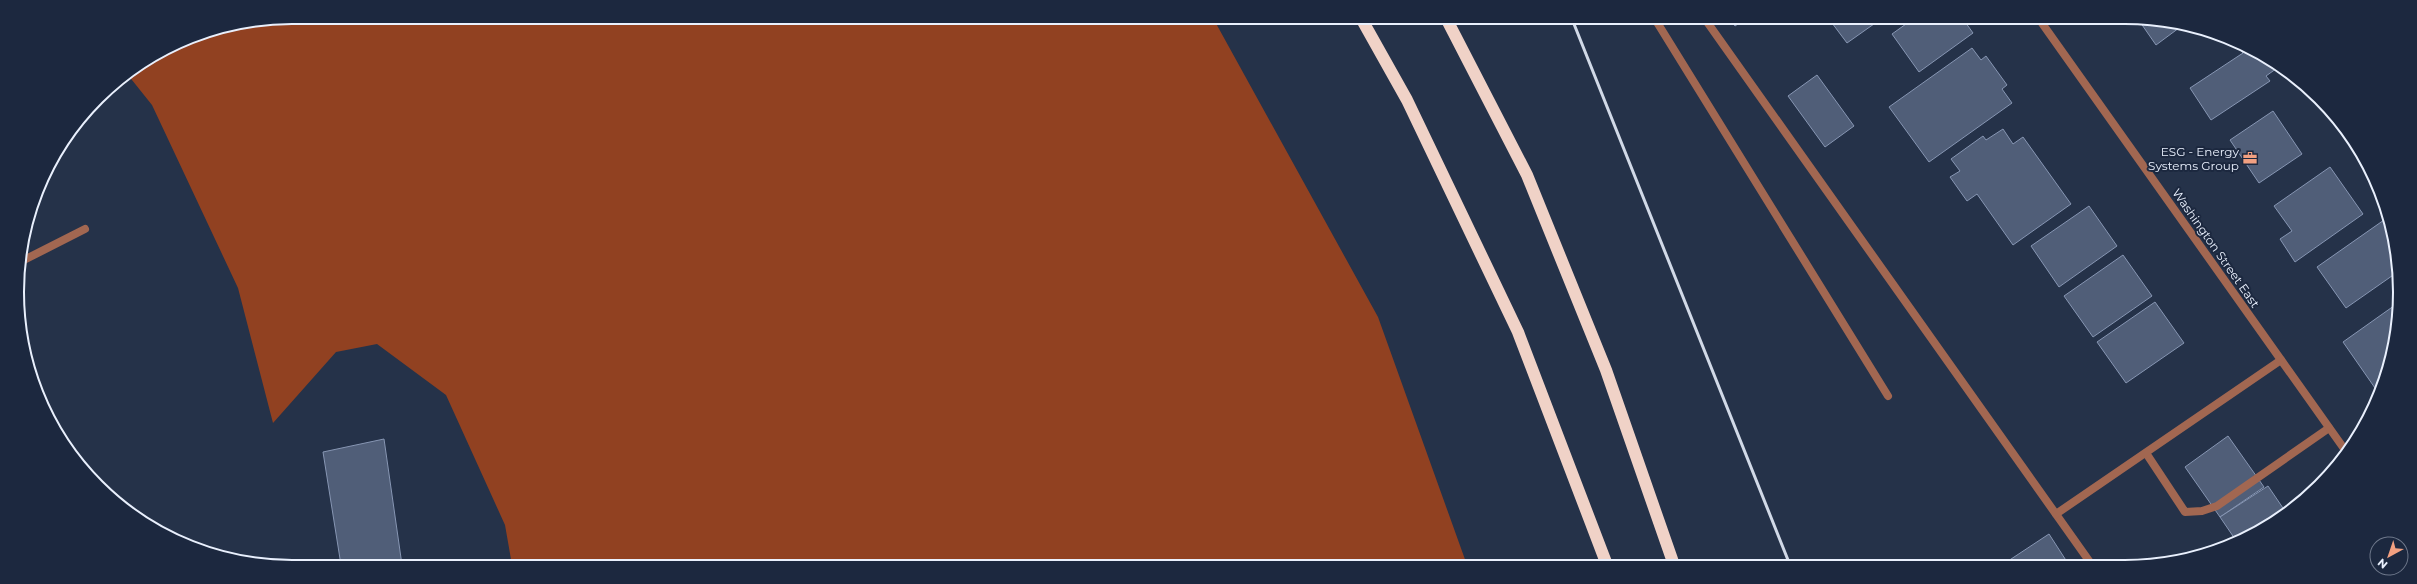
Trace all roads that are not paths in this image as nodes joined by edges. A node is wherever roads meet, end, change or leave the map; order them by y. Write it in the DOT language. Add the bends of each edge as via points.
graph roads {
  1 [pos="1364,24"];
  2 [pos="1449,24"];
  3 [pos="1658,24"];
  4 [pos="1710,24"];
  5 [pos="2043,24"];
  6 [pos="85,229"];
  7 [pos="26,259"];
  8 [pos="2281,360"];
  9 [pos="1888,396"];
  10 [pos="2329,428"];
  11 [pos="2343,448"];
  12 [pos="2146,453"];
  13 [pos="2056,514"];
  14 [pos="1605,560"];
  15 [pos="1672,560"];
  16 [pos="2088,560"];
  1 -- 14 [label="highway" via="1407,100 1518,332"];
  2 -- 15 [label="highway" via="1527,175 1606,370"];
  3 -- 9 [label="street"];
  4 -- 13 [label="street"];
  5 -- 8 [label="street, Washington Street East"];
  6 -- 7 [label="street"];
  8 -- 10 [label="street, Washington Street East"];
  8 -- 12 [label="street"];
  10 -- 11 [label="street, Washington Street East"];
  10 -- 12 [label="street" via="2217,506 2202,511 2185,512"];
  12 -- 13 [label="street"];
  13 -- 16 [label="street"];
}
